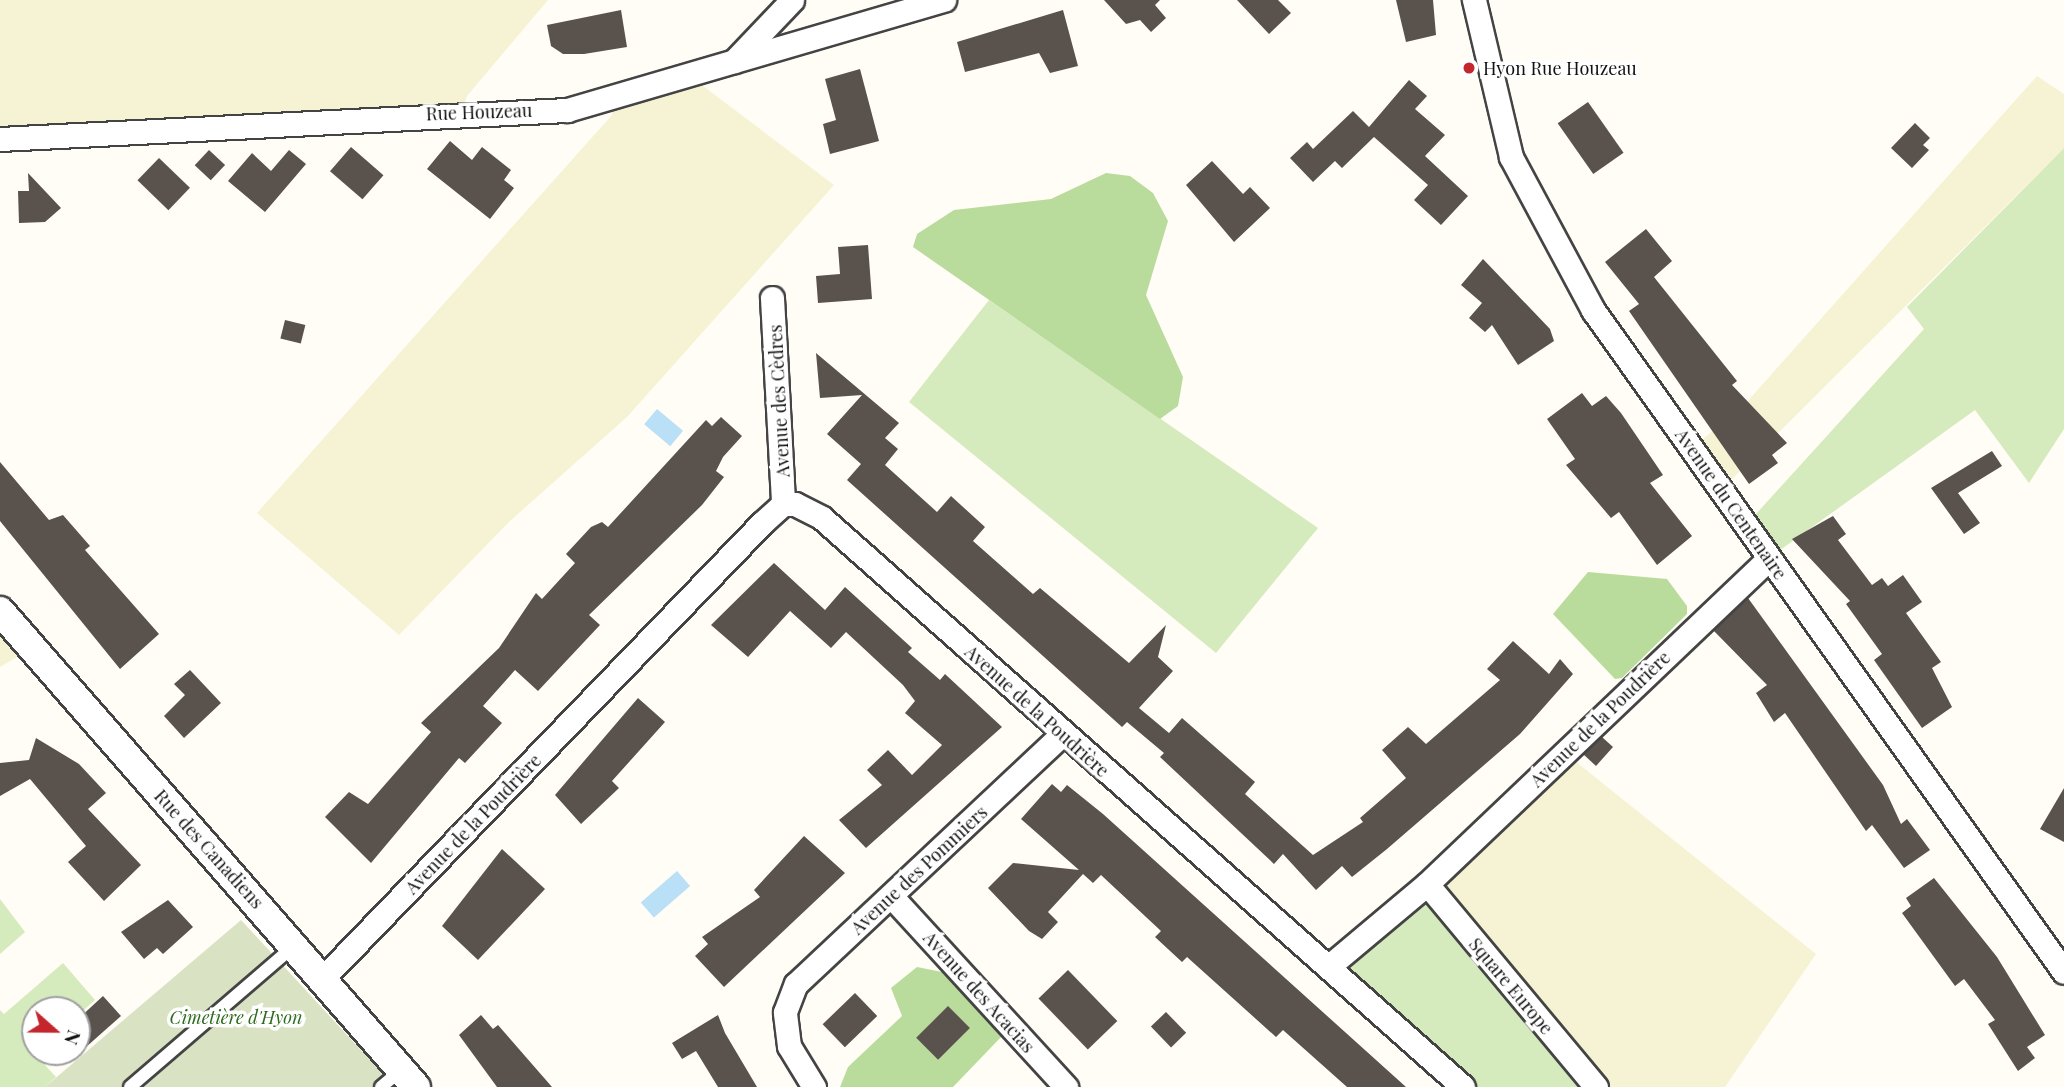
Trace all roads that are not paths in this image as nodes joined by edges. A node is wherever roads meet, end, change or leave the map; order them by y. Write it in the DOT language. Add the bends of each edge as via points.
graph roads {
  1 [pos="792,0"];
  2 [pos="944,0"];
  3 [pos="1474,0"];
  4 [pos="732,63"];
  5 [pos="0,139"];
  6 [pos="772,298"];
  7 [pos="783,504"];
  8 [pos="1769,558"];
  9 [pos="0,611"];
  10 [pos="1062,734"];
  11 [pos="1427,884"];
  12 [pos="892,897"];
  13 [pos="296,944"];
  14 [pos="1328,967"];
  15 [pos="2064,972"];
  16 [pos="325,976"];
  17 [pos="400,1081"];
  18 [pos="130,1087"];
  19 [pos="814,1087"];
  20 [pos="1066,1087"];
  21 [pos="1463,1087"];
  22 [pos="1596,1087"];
  1 -- 4 [label="street"];
  2 -- 4 [label="street, Rue Houzeau"];
  3 -- 8 [label="street, Avenue du Centenaire" via="1511,157 1529,198 1593,310"];
  4 -- 5 [label="street, Rue Houzeau" via="567,110"];
  6 -- 7 [label="street, Avenue des Cèdres"];
  7 -- 10 [label="street, Avenue de la Poudrière" via="822,518"];
  7 -- 16 [label="street, Avenue de la Poudrière"];
  8 -- 11 [label="street, Avenue de la Poudrière"];
  8 -- 15 [label="street, Avenue du Centenaire"];
  9 -- 13 [label="street, Rue des Canadiens"];
  10 -- 12 [label="street, Avenue des Pommiers"];
  10 -- 14 [label="street, Avenue de la Poudrière"];
  11 -- 14 [label="street, Avenue de la Poudrière"];
  11 -- 22 [label="street, Square Europe"];
  12 -- 19 [label="street, Avenue des Pommiers" via="796,984 785,1012 789,1046"];
  12 -- 20 [label="street, Avenue des Acacias"];
  13 -- 16 [label="street, Rue des Canadiens"];
  13 -- 18 [label="lane"];
  14 -- 21 [label="street"];
  16 -- 17 [label="street, Rue des Canadiens"];
}
